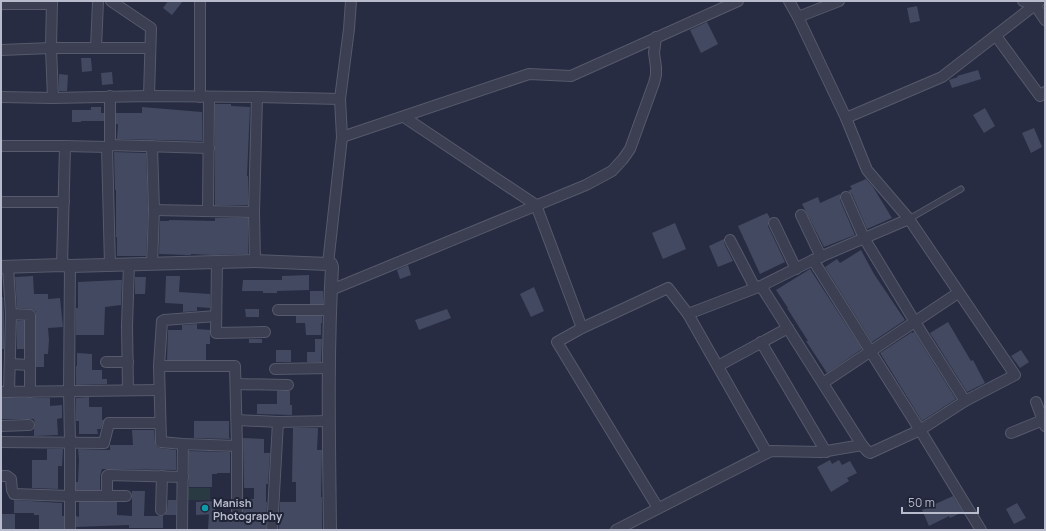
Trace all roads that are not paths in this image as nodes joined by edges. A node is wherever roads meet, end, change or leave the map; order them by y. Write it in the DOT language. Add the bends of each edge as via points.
graph roads {
  1 [pos="98,1"];
  2 [pos="111,1"];
  3 [pos="351,1"];
  4 [pos="738,1"];
  5 [pos="789,1"];
  6 [pos="839,1"];
  7 [pos="1023,1"];
  8 [pos="52,2"];
  9 [pos="198,3"];
  10 [pos="1038,3"];
  11 [pos="1,4"];
  12 [pos="798,17"];
  13 [pos="1045,20"];
  14 [pos="996,36"];
  15 [pos="656,37"];
  16 [pos="51,48"];
  17 [pos="96,48"];
  18 [pos="150,48"];
  19 [pos="1,50"];
  20 [pos="1045,92"];
  21 [pos="110,96"];
  22 [pos="149,96"];
  23 [pos="1,97"];
  24 [pos="205,97"];
  25 [pos="257,97"];
  26 [pos="53,98"];
  27 [pos="340,99"];
  28 [pos="404,117"];
  29 [pos="846,118"];
  30 [pos="342,137"];
  31 [pos="1,146"];
  32 [pos="65,146"];
  33 [pos="109,146"];
  34 [pos="152,146"];
  35 [pos="209,148"];
  36 [pos="961,189"];
  37 [pos="846,197"];
  38 [pos="1,202"];
  39 [pos="64,202"];
  40 [pos="536,205"];
  41 [pos="154,210"];
  42 [pos="208,211"];
  43 [pos="254,212"];
  44 [pos="801,215"];
  45 [pos="909,219"];
  46 [pos="774,223"];
  47 [pos="864,238"];
  48 [pos="730,240"];
  49 [pos="817,259"];
  50 [pos="255,261"];
  51 [pos="217,262"];
  52 [pos="128,264"];
  53 [pos="152,264"];
  54 [pos="328,264"];
  55 [pos="66,265"];
  56 [pos="110,265"];
  57 [pos="5,267"];
  58 [pos="796,269"];
  59 [pos="758,287"];
  60 [pos="330,290"];
  61 [pos="958,293"];
  62 [pos="278,310"];
  63 [pos="330,310"];
  64 [pos="11,314"];
  65 [pos="688,314"];
  66 [pos="216,316"];
  67 [pos="915,322"];
  68 [pos="582,328"];
  69 [pos="788,328"];
  70 [pos="265,332"];
  71 [pos="761,342"];
  72 [pos="870,351"];
  73 [pos="106,362"];
  74 [pos="128,362"];
  75 [pos="10,364"];
  76 [pos="30,365"];
  77 [pos="158,366"];
  78 [pos="718,366"];
  79 [pos="329,368"];
  80 [pos="275,369"];
  81 [pos="823,383"];
  82 [pos="236,384"];
  83 [pos="288,385"];
  84 [pos="69,390"];
  85 [pos="128,390"];
  86 [pos="159,390"];
  87 [pos="5,392"];
  88 [pos="30,392"];
  89 [pos="965,400"];
  90 [pos="1036,402"];
  91 [pos="236,420"];
  92 [pos="329,421"];
  93 [pos="160,422"];
  94 [pos="278,422"];
  95 [pos="1044,423"];
  96 [pos="29,425"];
  97 [pos="1,426"];
  98 [pos="920,430"];
  99 [pos="1011,433"];
  100 [pos="1,442"];
  101 [pos="70,442"];
  102 [pos="183,444"];
  103 [pos="862,445"];
  104 [pos="237,446"];
  105 [pos="826,452"];
  106 [pos="767,453"];
  107 [pos="1,476"];
  108 [pos="162,476"];
  109 [pos="183,477"];
  110 [pos="70,496"];
  111 [pos="107,496"];
  112 [pos="126,496"];
  113 [pos="658,508"];
  114 [pos="161,510"];
  115 [pos="237,513"];
  116 [pos="70,530"];
  117 [pos="182,530"];
  118 [pos="272,530"];
  119 [pos="330,530"];
  120 [pos="616,530"];
  121 [pos="981,530"];
  1 -- 17 [label="street"];
  2 -- 18 [label="street" via="150,28"];
  3 -- 27 [label="street"];
  4 -- 15 [label="street"];
  5 -- 12 [label="street"];
  6 -- 12 [label="street"];
  7 -- 10 [label="street"];
  8 -- 11 [label="street"];
  8 -- 16 [label="street"];
  9 -- 24 [label="street"];
  10 -- 13 [label="street"];
  10 -- 14 [label="street"];
  12 -- 29 [label="street"];
  14 -- 20 [label="street" via="1040,96"];
  14 -- 29 [label="street" via="942,77"];
  15 -- 28 [label="street" via="571,76 529,74"];
  15 -- 40 [label="street" via="654,83 630,149 623,159 612,171 586,185"];
  16 -- 17 [label="street"];
  16 -- 19 [label="street"];
  16 -- 26 [label="street"];
  17 -- 18 [label="street"];
  18 -- 22 [label="street"];
  21 -- 22 [label="street"];
  21 -- 26 [label="street"];
  21 -- 33 [label="street"];
  22 -- 24 [label="street"];
  23 -- 26 [label="street"];
  24 -- 25 [label="street"];
  24 -- 35 [label="street"];
  25 -- 27 [label="street"];
  25 -- 43 [label="street"];
  27 -- 30 [label="street"];
  28 -- 30 [label="street"];
  28 -- 40 [label="street"];
  29 -- 45 [label="street" via="867,170"];
  30 -- 54 [label="street"];
  31 -- 32 [label="street"];
  32 -- 33 [label="street"];
  32 -- 39 [label="street"];
  33 -- 34 [label="street"];
  33 -- 56 [label="street"];
  34 -- 35 [label="street"];
  34 -- 41 [label="street"];
  35 -- 42 [label="street"];
  36 -- 45 [label="lane"];
  37 -- 47 [label="street"];
  38 -- 39 [label="street"];
  39 -- 55 [label="street"];
  40 -- 60 [label="street"];
  40 -- 68 [label="street"];
  41 -- 42 [label="street"];
  41 -- 53 [label="street"];
  42 -- 43 [label="street"];
  43 -- 50 [label="street"];
  44 -- 49 [label="street"];
  45 -- 47 [label="street"];
  45 -- 61 [label="street"];
  46 -- 58 [label="street"];
  47 -- 49 [label="street"];
  47 -- 67 [label="street"];
  48 -- 59 [label="street"];
  49 -- 58 [label="street"];
  49 -- 72 [label="street"];
  50 -- 51 [label="street"];
  50 -- 54 [label="street"];
  51 -- 53 [label="street"];
  51 -- 66 [label="street"];
  52 -- 53 [label="street"];
  52 -- 56 [label="street"];
  52 -- 74 [label="street"];
  54 -- 60 [label="street" via="332,267"];
  55 -- 56 [label="street"];
  55 -- 57 [label="street"];
  55 -- 84 [label="street"];
  57 -- 64 [label="street"];
  58 -- 59 [label="street"];
  59 -- 65 [label="street"];
  59 -- 69 [label="street"];
  60 -- 63 [label="street"];
  61 -- 67 [label="street"];
  61 -- 89 [label="street" via="1015,376"];
  62 -- 63 [label="street"];
  63 -- 79 [label="street"];
  64 -- 75 [label="street"];
  64 -- 76 [label="street" via="30,315"];
  65 -- 68 [label="street" via="668,288"];
  65 -- 78 [label="street"];
  66 -- 70 [label="street" via="216,333"];
  66 -- 77 [label="street" via="163,320"];
  67 -- 72 [label="street"];
  67 -- 89 [label="street"];
  68 -- 113 [label="street" via="557,342"];
  69 -- 71 [label="street"];
  69 -- 81 [label="street"];
  71 -- 78 [label="street"];
  71 -- 105 [label="street"];
  72 -- 81 [label="street"];
  72 -- 98 [label="street"];
  73 -- 74 [label="street"];
  74 -- 85 [label="street"];
  75 -- 76 [label="street"];
  75 -- 87 [label="street"];
  76 -- 88 [label="street"];
  77 -- 82 [label="street" via="235,366"];
  77 -- 86 [label="street"];
  78 -- 106 [label="street"];
  79 -- 80 [label="street"];
  79 -- 92 [label="street"];
  81 -- 103 [label="street"];
  82 -- 83 [label="street"];
  82 -- 91 [label="street"];
  84 -- 85 [label="street"];
  84 -- 88 [label="street"];
  84 -- 101 [label="street"];
  85 -- 86 [label="street"];
  86 -- 93 [label="street"];
  87 -- 88 [label="street"];
  89 -- 98 [label="street"];
  90 -- 95 [label="street"];
  91 -- 94 [label="street"];
  91 -- 104 [label="street"];
  92 -- 94 [label="street"];
  92 -- 119 [label="street"];
  93 -- 101 [label="street" via="109,423 104,443"];
  93 -- 102 [label="street" via="161,442"];
  94 -- 118 [label="street"];
  95 -- 99 [label="street"];
  96 -- 97 [label="street"];
  98 -- 103 [label="street" via="872,453"];
  98 -- 121 [label="street"];
  100 -- 101 [label="street"];
  101 -- 110 [label="street"];
  102 -- 104 [label="street"];
  102 -- 109 [label="street"];
  103 -- 105 [label="street"];
  104 -- 115 [label="street"];
  105 -- 106 [label="street"];
  106 -- 113 [label="street"];
  107 -- 110 [label="street" via="11,479 14,494"];
  108 -- 109 [label="street"];
  108 -- 111 [label="street" via="108,475"];
  108 -- 114 [label="street"];
  109 -- 117 [label="street"];
  110 -- 111 [label="street"];
  110 -- 116 [label="street"];
  111 -- 112 [label="street"];
  113 -- 120 [label="street"];
}
